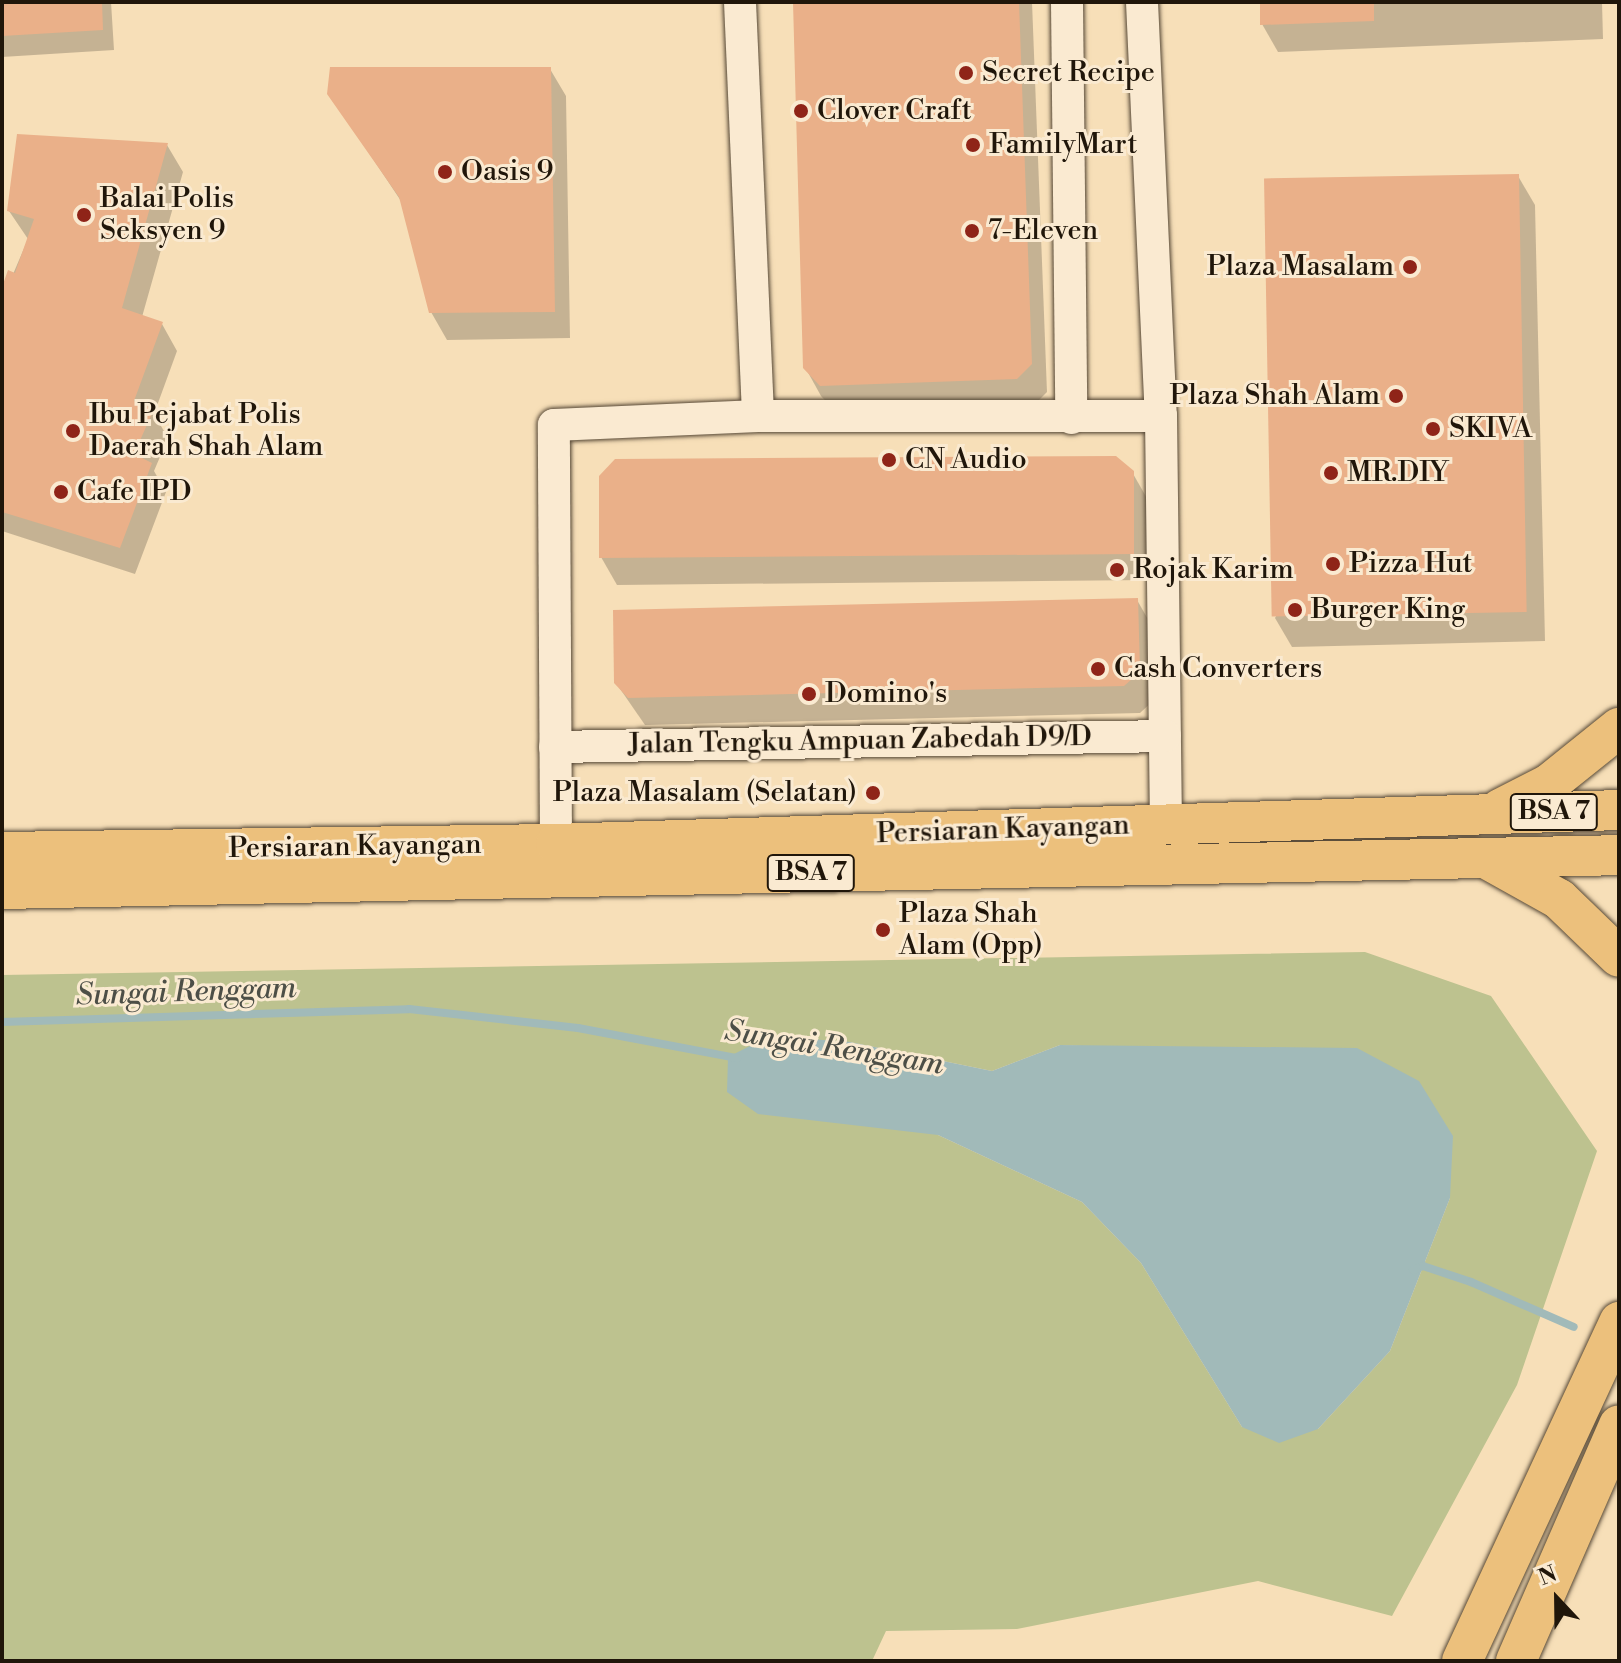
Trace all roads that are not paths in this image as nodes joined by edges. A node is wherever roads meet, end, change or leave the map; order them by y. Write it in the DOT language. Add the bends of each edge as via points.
graph roads {
  1 [pos="740,2"];
  2 [pos="1067,2"];
  3 [pos="1142,2"];
  4 [pos="758,416"];
  5 [pos="1161,416"];
  6 [pos="1071,418"];
  7 [pos="1619,728"];
  8 [pos="1165,736"];
  9 [pos="555,747"];
  10 [pos="1619,810"];
  11 [pos="1489,814"];
  12 [pos="1166,825"];
  13 [pos="556,844"];
  14 [pos="2,852"];
  15 [pos="1619,855"];
  16 [pos="1489,860"];
  17 [pos="2,889"];
  18 [pos="1619,957"];
  19 [pos="1619,1322"];
  20 [pos="1619,1425"];
  21 [pos="1462,1661"];
  22 [pos="1516,1661"];
  1 -- 4 [label="street"];
  2 -- 6 [label="street"];
  3 -- 5 [label="street"];
  4 -- 6 [label="street"];
  4 -- 9 [label="street" via="554,425"];
  5 -- 6 [label="street"];
  5 -- 8 [label="street"];
  7 -- 11 [label="main road" via="1549,784"];
  8 -- 9 [label="street, Jalan Tengku Ampuan Zabedah D9/D"];
  8 -- 12 [label="street"];
  9 -- 13 [label="street"];
  10 -- 11 [label="main road, Persiaran Kayangan / BSA 7"];
  11 -- 12 [label="main road, Persiaran Kayangan / BSA 7"];
  12 -- 13 [label="main road, Persiaran Kayangan / BSA 7"];
  13 -- 14 [label="main road, Persiaran Kayangan / BSA 7"];
  15 -- 16 [label="main road, Persiaran Kayangan / BSA 7"];
  16 -- 17 [label="main road, Persiaran Kayangan / BSA 7"];
  16 -- 18 [label="main road" via="1559,899"];
  19 -- 21 [label="main road"];
  20 -- 22 [label="main road"];
}
